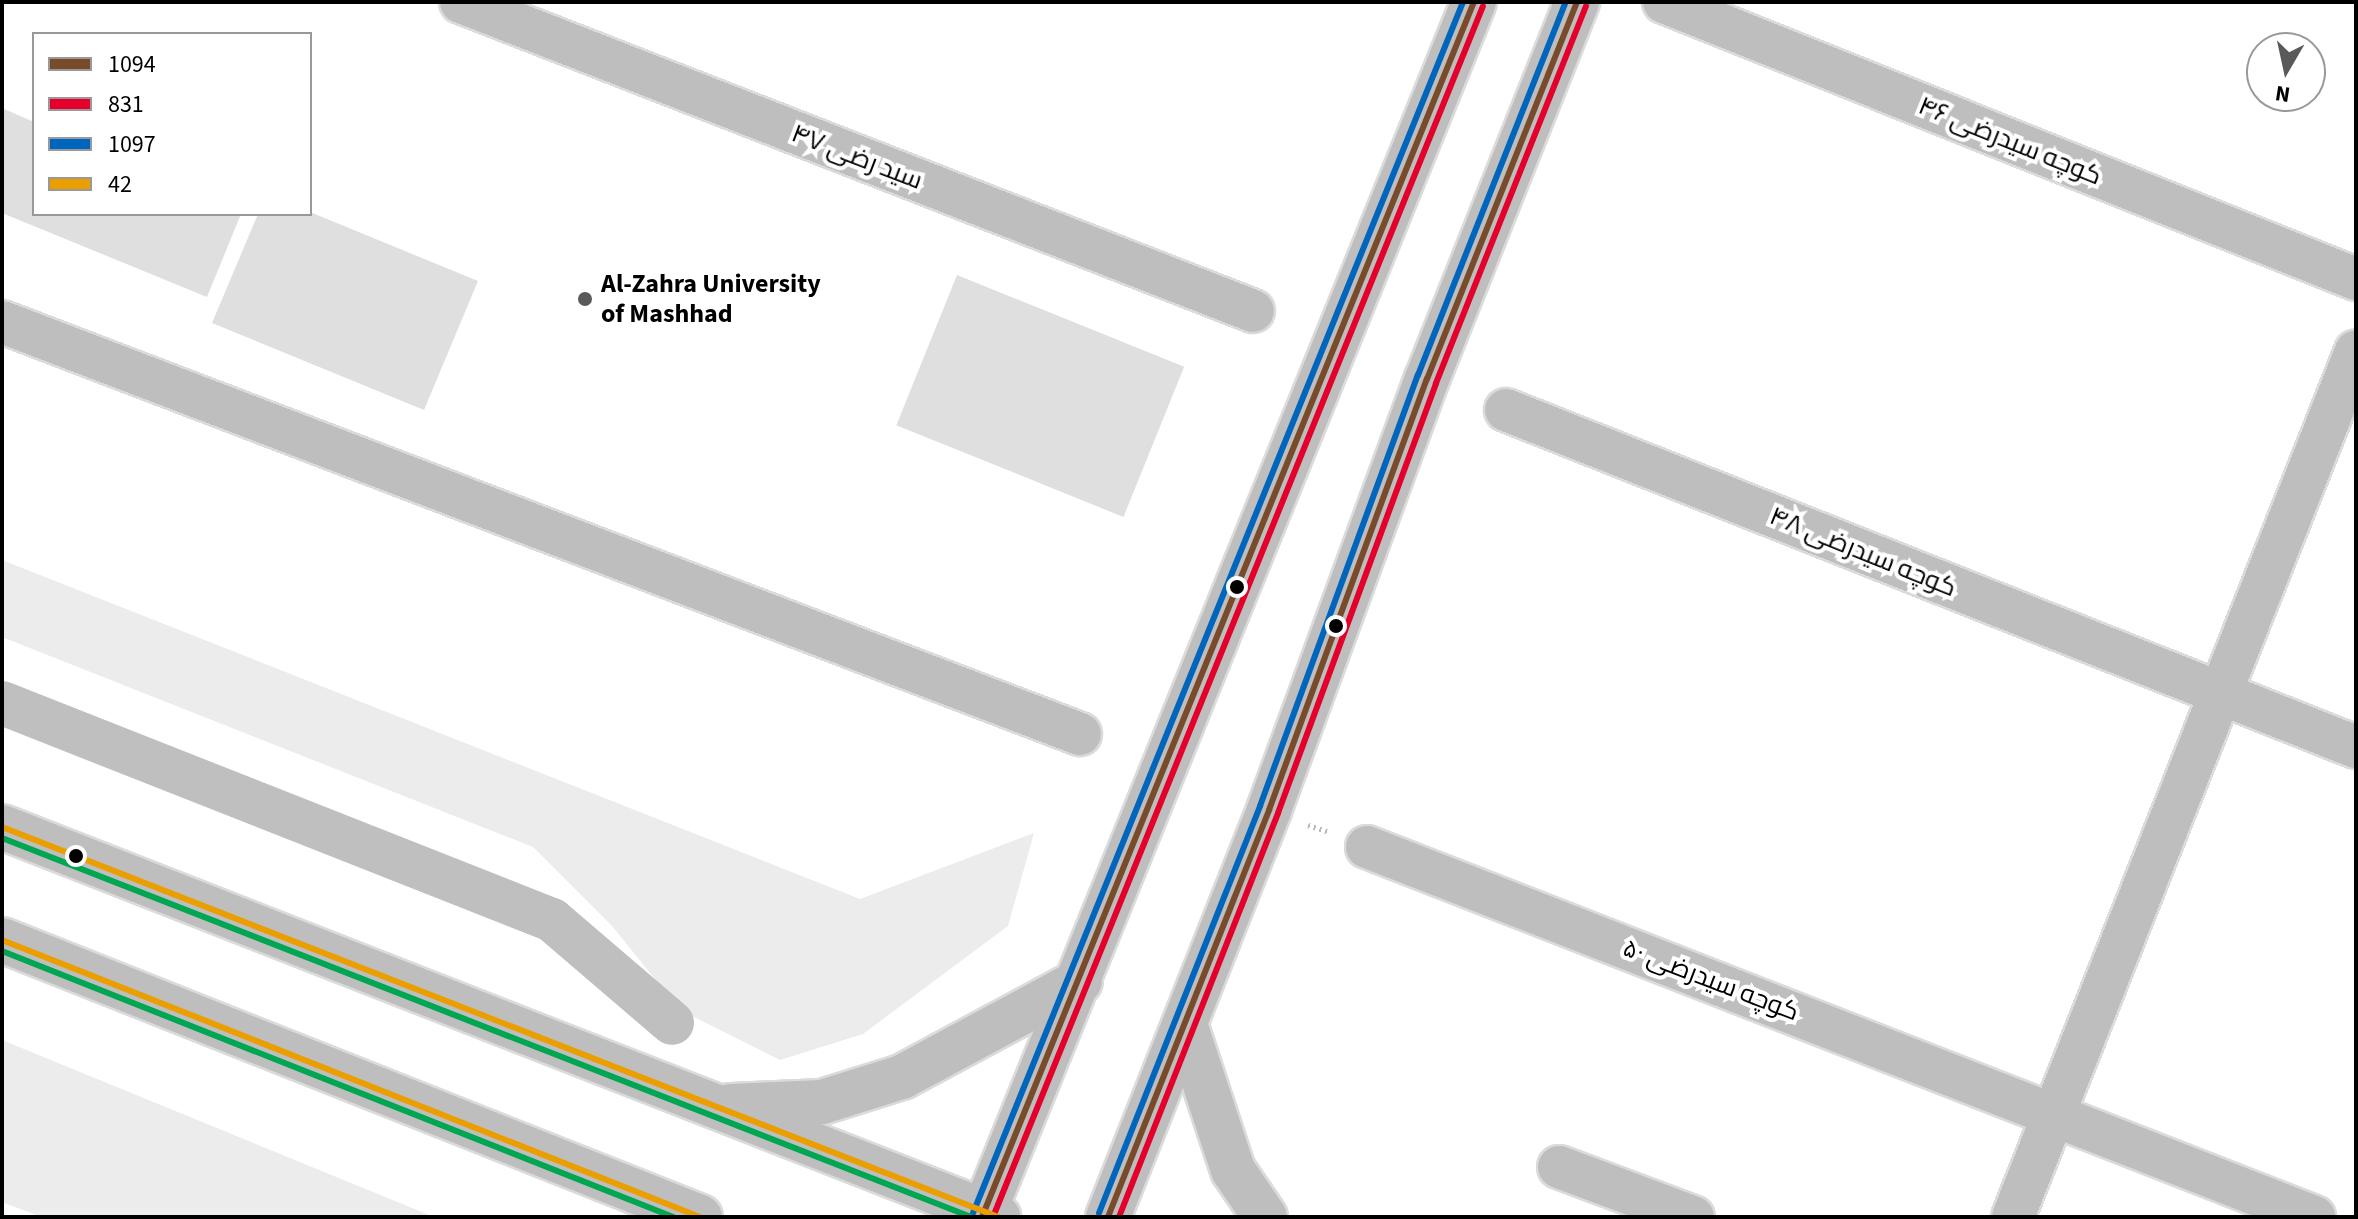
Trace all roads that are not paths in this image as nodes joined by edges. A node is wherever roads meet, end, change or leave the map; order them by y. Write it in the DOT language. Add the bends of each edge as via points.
graph roads {
  1 [pos="461,2"];
  2 [pos="1474,2"];
  3 [pos="1577,2"];
  4 [pos="1664,2"];
  5 [pos="2356,279"];
  6 [pos="1253,311"];
  7 [pos="2,322"];
  8 [pos="2356,351"];
  9 [pos="1506,410"];
  10 [pos="2221,693"];
  11 [pos="1080,734"];
  12 [pos="2356,747"];
  13 [pos="2,827"];
  14 [pos="1367,847"];
  15 [pos="2,940"];
  16 [pos="1080,981"];
  17 [pos="1185,1024"];
  18 [pos="711,1107"];
  19 [pos="2055,1113"];
  20 [pos="1559,1167"];
  21 [pos="686,1213"];
  22 [pos="988,1215"];
  23 [pos="1108,1217"];
  24 [pos="1265,1217"];
  25 [pos="1693,1217"];
  26 [pos="2013,1217"];
  27 [pos="2314,1217"];
  1 -- 6 [label="street, سید رضی ۴۷"];
  2 -- 16 [label="main road"];
  3 -- 17 [label="main road" via="1427,379"];
  4 -- 5 [label="street, کوچه سیدرضی ۴۶"];
  7 -- 11 [label="street"];
  8 -- 10 [label="street"];
  9 -- 10 [label="street, کوچه سیدرضی ۴۸"];
  10 -- 12 [label="street, کوچه سیدرضی ۴۸"];
  10 -- 19 [label="street"];
  13 -- 18 [label="main road"];
  14 -- 19 [label="street, کوچه سیدرضی ۵۰"];
  15 -- 21 [label="main road"];
  16 -- 18 [label="main road" via="902,1077 822,1102"];
  16 -- 22 [label="main road"];
  17 -- 23 [label="main road"];
  17 -- 24 [label="main road" via="1233,1170"];
  18 -- 22 [label="main road"];
  19 -- 26 [label="street"];
  19 -- 27 [label="street, کوچه سیدرضی ۵۰"];
  20 -- 25 [label="street"];
}
